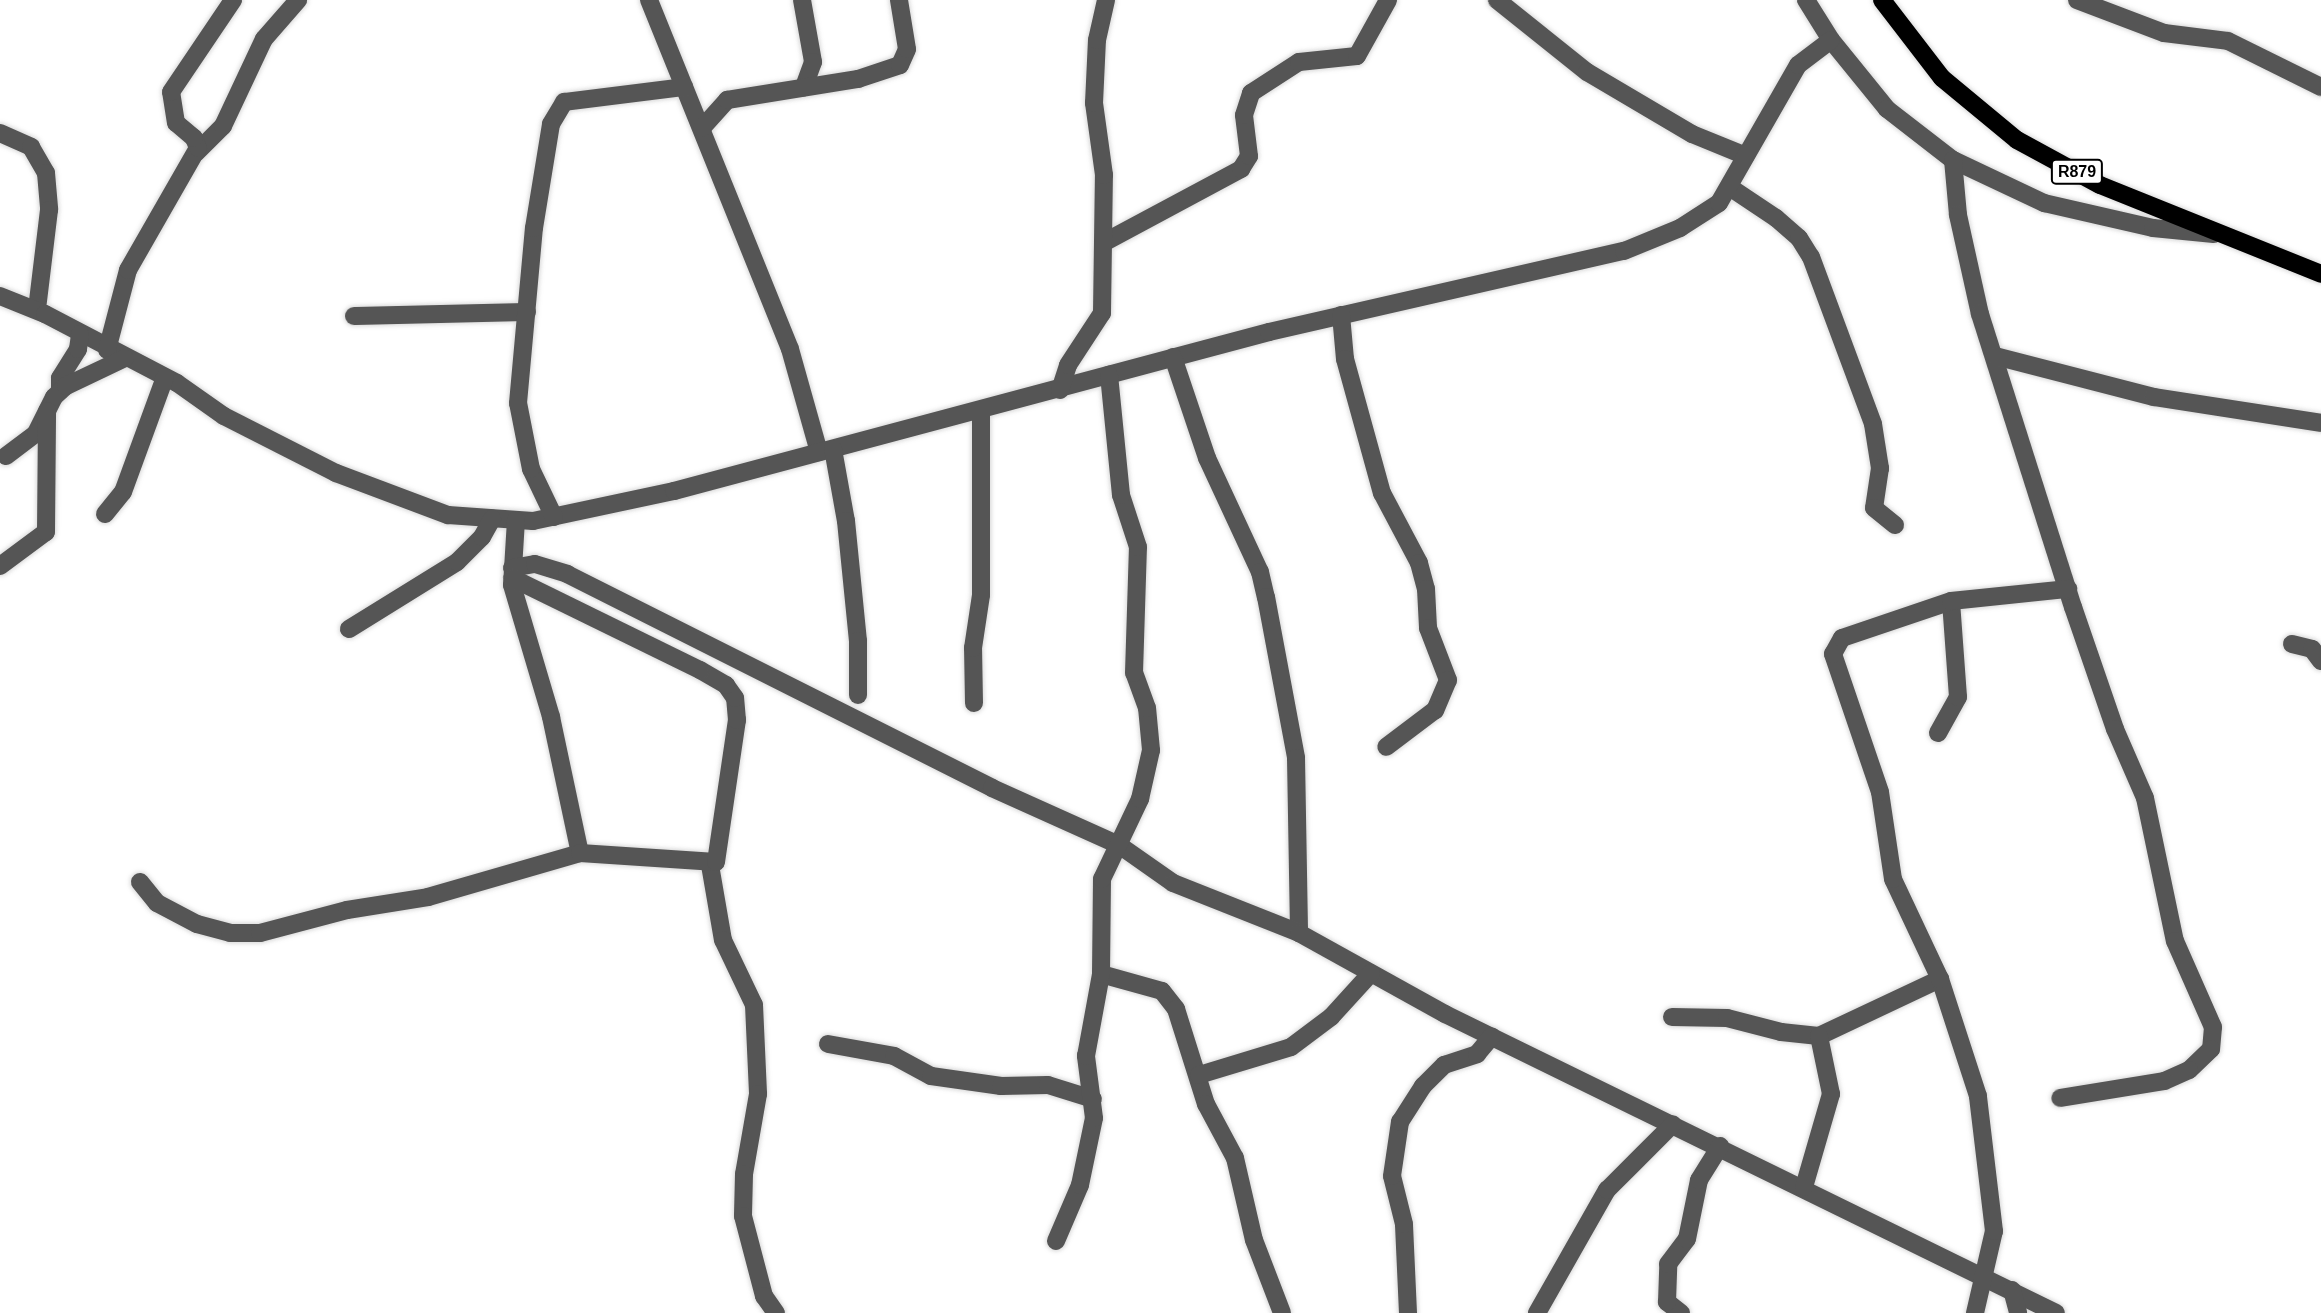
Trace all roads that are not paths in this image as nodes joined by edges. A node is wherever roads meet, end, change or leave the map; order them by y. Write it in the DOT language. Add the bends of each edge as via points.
graph roads {
  1 [pos="233,0"];
  2 [pos="298,0"];
  3 [pos="649,0"];
  4 [pos="802,0"];
  5 [pos="900,0"];
  6 [pos="1106,0"];
  7 [pos="1388,0"];
  8 [pos="1497,0"];
  9 [pos="1805,0"];
  10 [pos="1882,0"];
  11 [pos="2077,0"];
  12 [pos="1831,40"];
  13 [pos="684,87"];
  14 [pos="804,87"];
  15 [pos="2321,88"];
  16 [pos="702,128"];
  17 [pos="0,133"];
  18 [pos="196,153"];
  19 [pos="1746,156"];
  20 [pos="1953,160"];
  21 [pos="1731,188"];
  22 [pos="2215,234"];
  23 [pos="1103,243"];
  24 [pos="2321,274"];
  25 [pos="0,296"];
  26 [pos="37,309"];
  27 [pos="527,312"];
  28 [pos="1341,315"];
  29 [pos="354,316"];
  30 [pos="80,334"];
  31 [pos="107,350"];
  32 [pos="1995,356"];
  33 [pos="1173,357"];
  34 [pos="125,358"];
  35 [pos="1109,375"];
  36 [pos="165,377"];
  37 [pos="1059,390"];
  38 [pos="61,391"];
  39 [pos="981,410"];
  40 [pos="47,411"];
  41 [pos="2321,423"];
  42 [pos="826,451"];
  43 [pos="6,456"];
  44 [pos="105,514"];
  45 [pos="554,517"];
  46 [pos="492,519"];
  47 [pos="516,520"];
  48 [pos="1895,525"];
  49 [pos="0,566"];
  50 [pos="512,573"];
  51 [pos="2068,589"];
  52 [pos="1951,601"];
  53 [pos="349,629"];
  54 [pos="2292,644"];
  55 [pos="2321,662"];
  56 [pos="858,695"];
  57 [pos="974,704"];
  58 [pos="1938,733"];
  59 [pos="1386,747"];
  60 [pos="1119,845"];
  61 [pos="580,853"];
  62 [pos="710,865"];
  63 [pos="140,882"];
  64 [pos="1298,933"];
  65 [pos="1371,973"];
  66 [pos="1101,974"];
  67 [pos="1940,979"];
  68 [pos="1672,1017"];
  69 [pos="1492,1036"];
  70 [pos="1819,1036"];
  71 [pos="828,1044"];
  72 [pos="1199,1075"];
  73 [pos="2060,1098"];
  74 [pos="1093,1099"];
  75 [pos="1673,1124"];
  76 [pos="1720,1146"];
  77 [pos="1804,1188"];
  78 [pos="1056,1241"];
  79 [pos="1987,1278"];
  80 [pos="2012,1290"];
  81 [pos="776,1313"];
  82 [pos="1282,1313"];
  83 [pos="1408,1313"];
  84 [pos="1537,1313"];
  85 [pos="1681,1313"];
  86 [pos="1975,1313"];
  87 [pos="2018,1313"];
  88 [pos="2056,1313"];
  1 -- 18 [label="street" via="171,92 173,117 198,144"];
  2 -- 18 [label="street" via="264,39 228,119"];
  3 -- 13 [label="street"];
  4 -- 14 [label="street" via="813,62"];
  5 -- 14 [label="street" via="907,48 904,62 858,79"];
  6 -- 23 [label="street" via="1097,40 1094,103 1104,175"];
  7 -- 23 [label="street" via="1356,56 1299,62 1251,93 1244,115 1249,156 1241,169"];
  8 -- 19 [label="street" via="1587,72 1692,134"];
  9 -- 12 [label="street"];
  10 -- 22 [label="main road, R879" via="1942,78 2017,141 2100,185"];
  11 -- 15 [label="street" via="2164,33 2228,41"];
  12 -- 19 [label="street" via="1798,65"];
  12 -- 20 [label="street" via="1887,108"];
  13 -- 16 [label="street"];
  13 -- 27 [label="street" via="564,102 556,110 546,143"];
  14 -- 16 [label="street" via="727,100"];
  16 -- 42 [label="street"];
  17 -- 26 [label="street" via="31,147 46,173 48,210"];
  18 -- 31 [label="street" via="132,260"];
  19 -- 21 [label="street"];
  20 -- 22 [label="street" via="2044,203 2153,228"];
  20 -- 32 [label="street" via="1969,272"];
  21 -- 28 [label="street" via="1699,218 1623,251"];
  21 -- 48 [label="street" via="1776,218 1799,238 1811,257 1873,424 1880,468 1874,509"];
  22 -- 24 [label="main road, R879"];
  23 -- 37 [label="street" via="1100,321 1068,365"];
  25 -- 26 [label="street"];
  26 -- 30 [label="street"];
  27 -- 29 [label="street"];
  27 -- 45 [label="street" via="518,417 531,469"];
  28 -- 33 [label="street"];
  28 -- 59 [label="street" via="1345,359 1379,482 1392,519 1419,563 1432,644 1448,680 1435,710"];
  30 -- 31 [label="street"];
  30 -- 38 [label="street" via="79,349 60,378"];
  31 -- 34 [label="street"];
  32 -- 41 [label="street" via="2154,397"];
  32 -- 51 [label="street"];
  33 -- 35 [label="street"];
  33 -- 64 [label="street" via="1207,458 1260,572 1266,597 1296,758"];
  34 -- 36 [label="street"];
  34 -- 38 [label="street"];
  35 -- 37 [label="street"];
  35 -- 60 [label="street" via="1121,495 1138,547 1134,673 1147,708 1151,750 1140,799"];
  36 -- 44 [label="street" via="122,492"];
  36 -- 46 [label="street" via="224,416 336,473 448,515"];
  37 -- 39 [label="street"];
  38 -- 40 [label="street"];
  39 -- 42 [label="street"];
  39 -- 57 [label="street" via="981,595 973,648"];
  40 -- 43 [label="street" via="36,433"];
  40 -- 49 [label="street" via="46,532"];
  42 -- 45 [label="street"];
  42 -- 56 [label="street" via="846,521 858,641"];
  45 -- 47 [label="street"];
  46 -- 47 [label="street"];
  46 -- 53 [label="street" via="457,562"];
  47 -- 50 [label="street"];
  50 -- 60 [label="street" via="535,564 567,574 992,788"];
  50 -- 61 [label="street" via="551,717"];
  50 -- 62 [label="street" via="700,670 726,685 735,698 737,720 720,853"];
  51 -- 52 [label="street"];
  51 -- 73 [label="street" via="2115,729 2146,798 2175,941 2213,1027 2213,1040 2211,1049 2189,1070 2164,1081"];
  52 -- 58 [label="street" via="1958,696"];
  52 -- 67 [label="street" via="1842,638 1833,654 1880,792 1893,879"];
  54 -- 55 [label="street" via="2312,649"];
  60 -- 64 [label="street" via="1173,883"];
  60 -- 66 [label="street" via="1102,879"];
  61 -- 62 [label="street"];
  61 -- 63 [label="street" via="428,897 347,910 260,933 230,933 197,924 157,903"];
  62 -- 81 [label="street" via="723,940 754,1005 758,1094 744,1174 743,1216 764,1296"];
  64 -- 65 [label="street"];
  65 -- 69 [label="street"];
  65 -- 72 [label="street" via="1331,1017 1291,1047"];
  66 -- 72 [label="street" via="1169,997"];
  66 -- 74 [label="street" via="1086,1056"];
  67 -- 70 [label="street"];
  67 -- 79 [label="street" via="1978,1096 1994,1231"];
  68 -- 70 [label="street" via="1727,1018"];
  69 -- 75 [label="street"];
  69 -- 83 [label="street" via="1477,1055 1444,1065 1423,1086 1400,1122 1392,1176 1404,1224"];
  70 -- 77 [label="street" via="1831,1094"];
  71 -- 74 [label="street" via="888,1054 932,1076 1001,1086 1048,1085"];
  72 -- 82 [label="street" via="1206,1104 1235,1158 1254,1240"];
  74 -- 78 [label="street" via="1090,1148"];
  75 -- 76 [label="street"];
  75 -- 84 [label="street" via="1607,1190"];
  76 -- 77 [label="street"];
  76 -- 85 [label="street" via="1699,1180 1687,1239 1668,1264 1667,1302"];
  77 -- 79 [label="street"];
  79 -- 80 [label="street"];
  79 -- 86 [label="street"];
  80 -- 87 [label="street"];
  80 -- 88 [label="street"];
}
